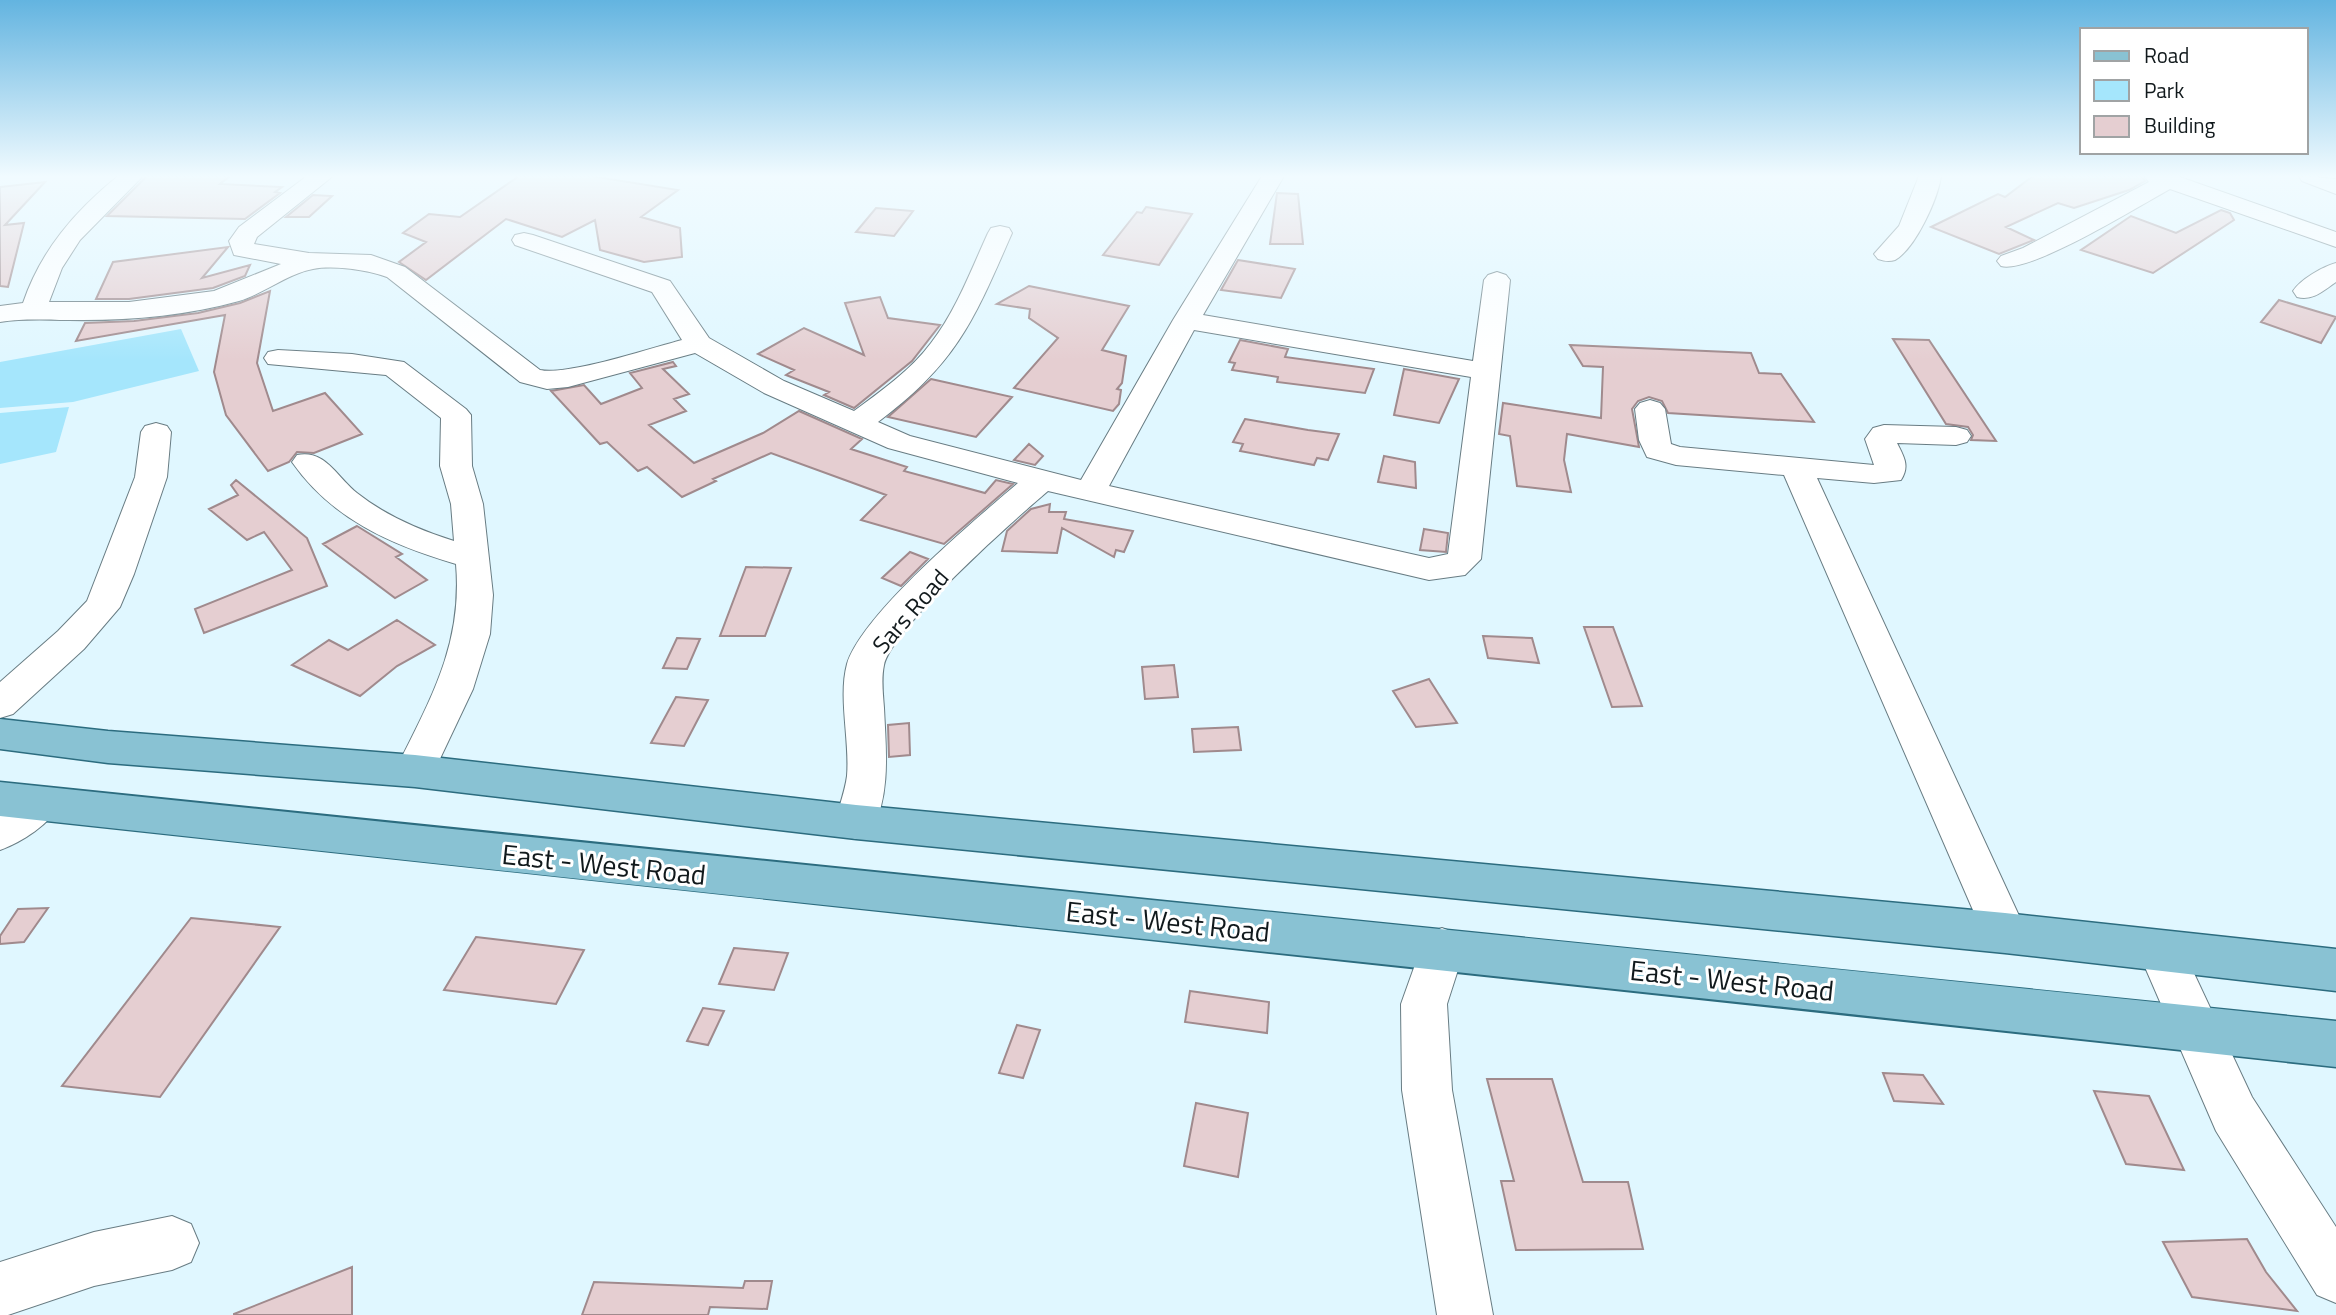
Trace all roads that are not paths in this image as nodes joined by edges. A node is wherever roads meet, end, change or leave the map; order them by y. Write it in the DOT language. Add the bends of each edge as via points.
graph roads {
  1 [pos="69,237"];
  2 [pos="245,237"];
  3 [pos="998,237"];
  4 [pos="1236,237"];
  5 [pos="1902,237"];
  6 [pos="2059,237"];
  7 [pos="524,240"];
  8 [pos="1887,254"];
  9 [pos="309,261"];
  10 [pos="2010,261"];
  11 [pos="2336,271"];
  12 [pos="1497,280"];
  13 [pos="2306,291"];
  14 [pos="34,309"];
  15 [pos="0,314"];
  16 [pos="1186,320"];
  17 [pos="699,344"];
  18 [pos="278,358"];
  19 [pos="1485,371"];
  20 [pos="1650,410"];
  21 [pos="858,422"];
  22 [pos="156,432"];
  23 [pos="1956,436"];
  24 [pos="308,462"];
  25 [pos="1796,466"];
  26 [pos="1042,480"];
  27 [pos="1090,492"];
  28 [pos="471,557"];
  29 [pos="0,704"];
  30 [pos="0,734"];
  31 [pos="415,771"];
  32 [pos="20,801"];
  33 [pos="856,822"];
  34 [pos="0,833"];
  35 [pos="2005,933"];
  36 [pos="1443,948"];
  37 [pos="2161,951"];
  38 [pos="2336,970"];
  39 [pos="2195,1029"];
  40 [pos="2336,1044"];
  41 [pos="172,1243"];
  42 [pos="2336,1276"];
  43 [pos="0,1290"];
  44 [pos="1465,1315"];
  1 -- 14 [label="street" via="41,282"];
  2 -- 9 [label="street" via="243,250"];
  3 -- 21 [label="street" via="940,350 903,389"];
  4 -- 16 [label="street"];
  5 -- 8 [label="street"];
  6 -- 10 [label="street"];
  7 -- 17 [label="street" via="661,287"];
  9 -- 14 [label="street" via="215,299 118,311"];
  9 -- 17 [label="street" via="371,263 396,272 530,376 547,380"];
  11 -- 13 [label="street"];
  12 -- 19 [label="street"];
  14 -- 15 [label="street"];
  16 -- 19 [label="street"];
  16 -- 27 [label="street"];
  17 -- 21 [label="street" via="774,387"];
  18 -- 28 [label="street" via="394,368 456,415 456,466 467,504"];
  19 -- 27 [label="street" via="1464,559 1453,567 1429,569"];
  20 -- 25 [label="street" via="1652,439 1658,450 1676,456"];
  21 -- 26 [label="street" via="899,442"];
  22 -- 29 [label="street" via="151,477 102,607"];
  23 -- 25 [label="street" via="1884,434 1880,439 1891,463 1890,473"];
  24 -- 28 [label="street" via="332,491 366,517 419,543"];
  25 -- 35 [label="street"];
  26 -- 27 [label="street"];
  26 -- 33 [label="street, Sars Road" via="908,604 875,646 864,680 867,776"];
  28 -- 31 [label="street" via="476,595 472,634 454,690"];
  30 -- 31 [label="main road"];
  31 -- 33 [label="main road"];
  32 -- 34 [label="street"];
  32 -- 36 [label="main road, East - West Road"];
  33 -- 35 [label="main road"];
  35 -- 37 [label="main road"];
  36 -- 39 [label="main road, East - West Road"];
  36 -- 44 [label="street" via="1424,1004 1426,1090"];
  37 -- 38 [label="main road"];
  37 -- 39 [label="street"];
  39 -- 40 [label="main road, East - West Road"];
  39 -- 42 [label="street" via="2234,1114"];
  41 -- 43 [label="street" via="94,1259"];
}
